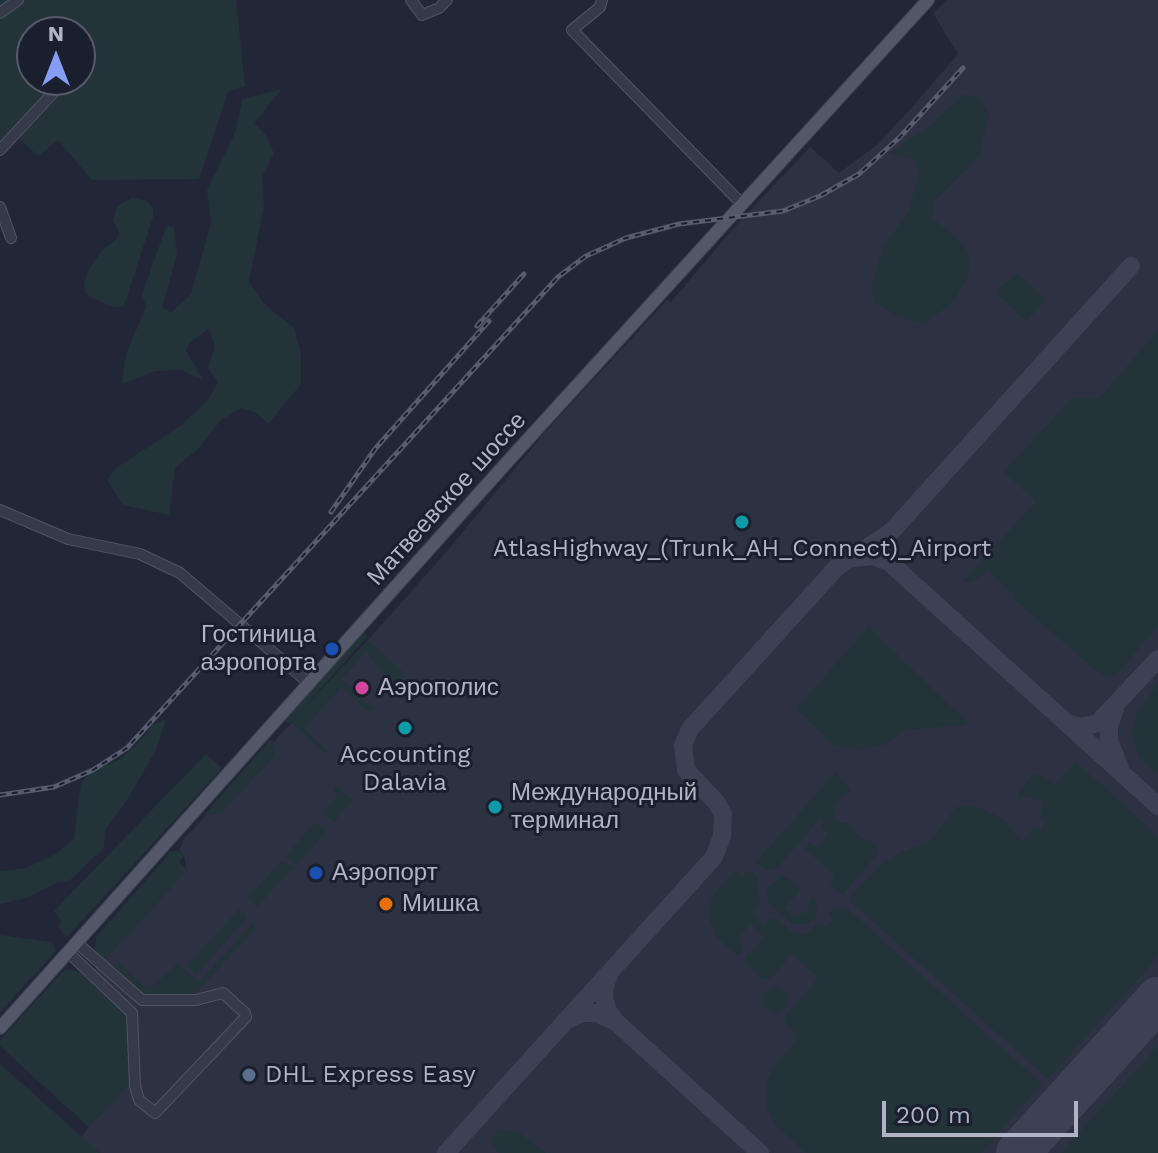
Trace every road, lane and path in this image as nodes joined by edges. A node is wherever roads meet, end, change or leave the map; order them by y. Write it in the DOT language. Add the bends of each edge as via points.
graph roads {
  1 [pos="18,0"];
  2 [pos="411,0"];
  3 [pos="447,0"];
  4 [pos="602,0"];
  5 [pos="928,0"];
  6 [pos="0,13"];
  7 [pos="50,96"];
  8 [pos="0,150"];
  9 [pos="742,204"];
  10 [pos="0,207"];
  11 [pos="11,238"];
  12 [pos="0,510"];
  13 [pos="310,684"];
  14 [pos="72,948"];
  15 [pos="0,1028"];
  1 -- 6 [label="street"];
  2 -- 3 [label="street" via="422,15"];
  4 -- 9 [label="street" via="572,30"];
  5 -- 9 [label="main road, Матвеевское шоссе"];
  7 -- 8 [label="street"];
  9 -- 13 [label="main road, Матвеевское шоссе"];
  10 -- 11 [label="street"];
  12 -- 13 [label="street" via="68,539 140,554 180,573"];
  13 -- 14 [label="main road, Матвеевское шоссе"];
  14 -- 14 [label="street" via="132,1013 135,1086 139,1100 155,1113 246,1017 223,993 196,1000 142,1000"];
  14 -- 15 [label="main road, Матвеевское шоссе"];
}
